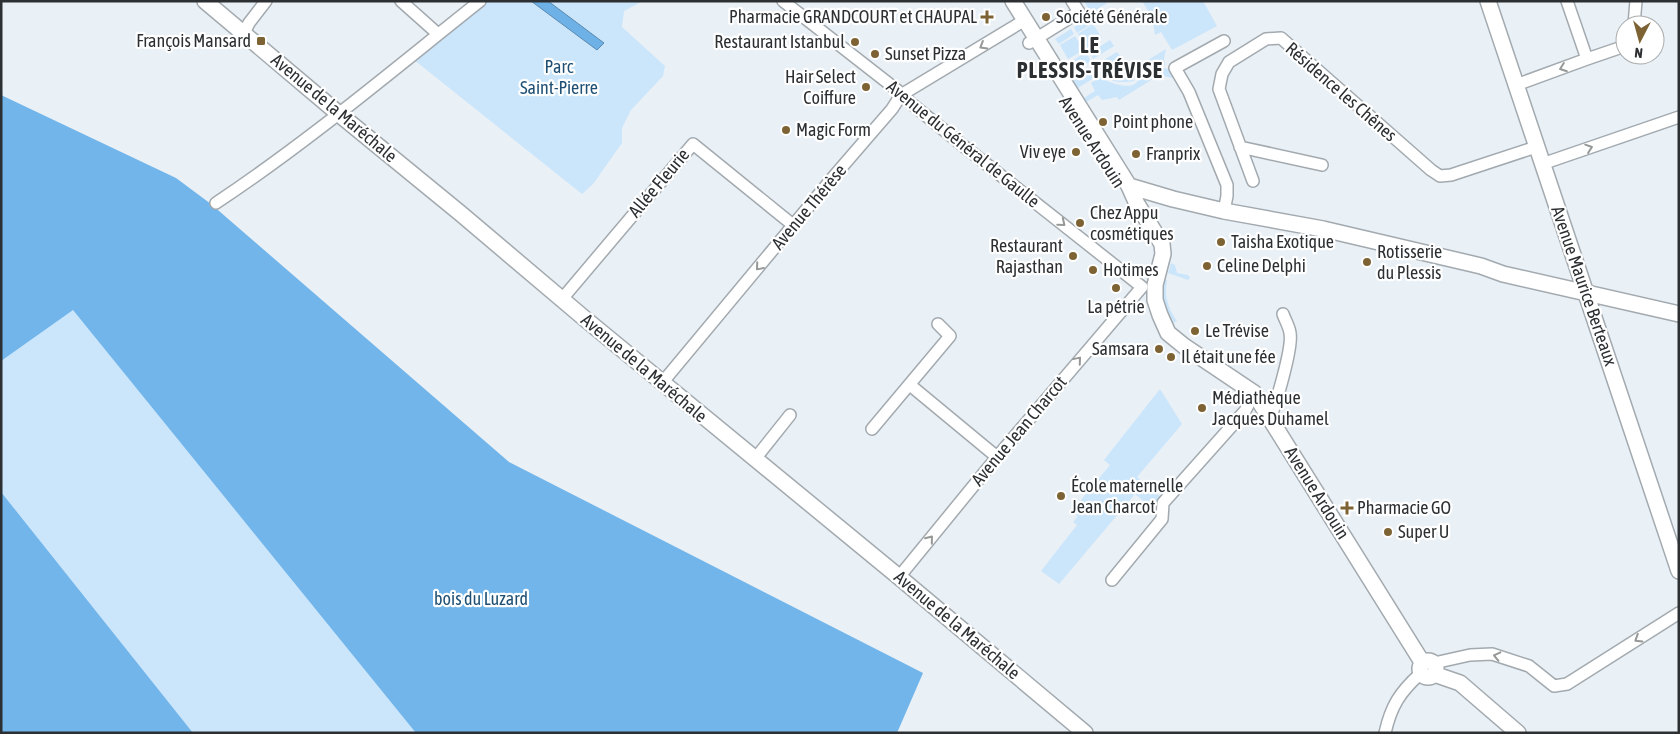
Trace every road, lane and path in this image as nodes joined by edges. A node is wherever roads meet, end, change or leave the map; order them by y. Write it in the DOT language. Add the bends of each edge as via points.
graph roads {
  1 [pos="205,1"];
  2 [pos="266,1"];
  3 [pos="400,1"];
  4 [pos="480,1"];
  5 [pos="783,1"];
  6 [pos="1002,1"];
  7 [pos="1012,1"];
  8 [pos="1072,1"];
  9 [pos="1488,1"];
  10 [pos="1567,1"];
  11 [pos="1636,1"];
  12 [pos="1635,15"];
  13 [pos="1021,23"];
  14 [pos="244,32"];
  15 [pos="438,34"];
  16 [pos="1032,41"];
  17 [pos="1224,41"];
  18 [pos="1615,49"];
  19 [pos="1587,59"];
  20 [pos="1516,85"];
  21 [pos="901,94"];
  22 [pos="339,114"];
  23 [pos="1679,117"];
  24 [pos="1240,147"];
  25 [pos="1536,148"];
  26 [pos="1542,164"];
  27 [pos="1322,165"];
  28 [pos="1253,181"];
  29 [pos="1129,186"];
  30 [pos="1173,199"];
  31 [pos="216,204"];
  32 [pos="1137,204"];
  33 [pos="1224,211"];
  34 [pos="793,225"];
  35 [pos="1158,272"];
  36 [pos="1142,287"];
  37 [pos="1584,289"];
  38 [pos="562,299"];
  39 [pos="1155,300"];
  40 [pos="1283,314"];
  41 [pos="1679,314"];
  42 [pos="938,324"];
  43 [pos="662,383"];
  44 [pos="910,385"];
  45 [pos="1254,393"];
  46 [pos="790,415"];
  47 [pos="1270,418"];
  48 [pos="872,429"];
  49 [pos="997,457"];
  50 [pos="755,459"];
  51 [pos="1679,571"];
  52 [pos="899,577"];
  53 [pos="1112,580"];
  54 [pos="1679,613"];
  55 [pos="1428,668"];
  56 [pos="1085,733"];
  57 [pos="1385,733"];
  58 [pos="1518,733"];
  1 -- 14 [label="street, Avenue de la Maréchale"];
  2 -- 14 [label="street"];
  3 -- 15 [label="street"];
  4 -- 15 [label="street"];
  5 -- 21 [label="street, Avenue du Général de Gaulle"];
  6 -- 13 [label="street, Avenue Ardouin"];
  7 -- 13 [label="street, Avenue Ardouin"];
  8 -- 16 [label="street" via="1079,12"];
  9 -- 20 [label="street, Avenue Maurice Berteaux"];
  10 -- 19 [label="street"];
  11 -- 12 [label="street"];
  13 -- 16 [label="street, Avenue Ardouin"];
  13 -- 21 [label="street, Avenue Thérèse, one-way"];
  14 -- 22 [label="street, Avenue de la Maréchale"];
  15 -- 22 [label="street"];
  16 -- 29 [label="street, Avenue Ardouin"];
  16 -- 32 [label="street, Avenue Ardouin" via="1112,178"];
  17 -- 33 [label="street" via="1175,68 1189,92 1227,185"];
  18 -- 19 [label="street"];
  19 -- 20 [label="street, one-way"];
  20 -- 25 [label="street, Avenue Maurice Berteaux"];
  21 -- 34 [label="street, Avenue Thérèse" via="892,109"];
  21 -- 36 [label="street, Avenue du Général de Gaulle, one-way"];
  22 -- 31 [label="street"];
  22 -- 38 [label="street, Avenue de la Maréchale"];
  26 -- 23 [label="street, one-way"];
  24 -- 25 [label="street, Résidence les Chênes" via="1219,89 1222,74 1229,62 1266,39 1281,38 1440,176"];
  24 -- 27 [label="street"];
  24 -- 28 [label="street, Résidence les Chênes"];
  25 -- 26 [label="street, Avenue Maurice Berteaux"];
  26 -- 37 [label="street, Avenue Maurice Berteaux"];
  29 -- 30 [label="street"];
  29 -- 32 [label="street, Avenue Ardouin"];
  30 -- 32 [label="street"];
  30 -- 33 [label="street"];
  32 -- 35 [label="street, Avenue Ardouin" via="1162,244"];
  33 -- 37 [label="street" via="1323,229 1503,274"];
  34 -- 38 [label="street, Allée Fleurie" via="693,144"];
  34 -- 43 [label="street, Avenue Thérèse, one-way"];
  35 -- 36 [label="street"];
  35 -- 39 [label="street, Avenue Ardouin" via="1154,285"];
  36 -- 39 [label="street, Avenue Ardouin"];
  49 -- 36 [label="street, Avenue Jean Charcot, one-way"];
  37 -- 41 [label="street"];
  37 -- 51 [label="street, Avenue Maurice Berteaux"];
  38 -- 43 [label="street, Avenue de la Maréchale"];
  39 -- 45 [label="street, Avenue Ardouin" via="1168,333 1177,342"];
  40 -- 47 [label="street" via="1290,333 1289,348"];
  42 -- 44 [label="street" via="950,336"];
  43 -- 50 [label="street, Avenue de la Maréchale"];
  44 -- 48 [label="street"];
  44 -- 49 [label="street"];
  45 -- 47 [label="street, Avenue Ardouin"];
  45 -- 53 [label="street" via="1245,411 1163,503 1162,519"];
  46 -- 50 [label="street"];
  47 -- 55 [label="street, Avenue Ardouin"];
  52 -- 49 [label="street, Avenue Jean Charcot, one-way"];
  50 -- 52 [label="street, Avenue de la Maréchale"];
  52 -- 56 [label="street, Avenue de la Maréchale" via="1037,699"];
  54 -- 55 [label="street, one-way" via="1567,684 1554,686 1529,666 1492,654 1462,656"];
  55 -- 57 [label="street" via="1397,699"];
  55 -- 58 [label="street" via="1460,683"];
}
